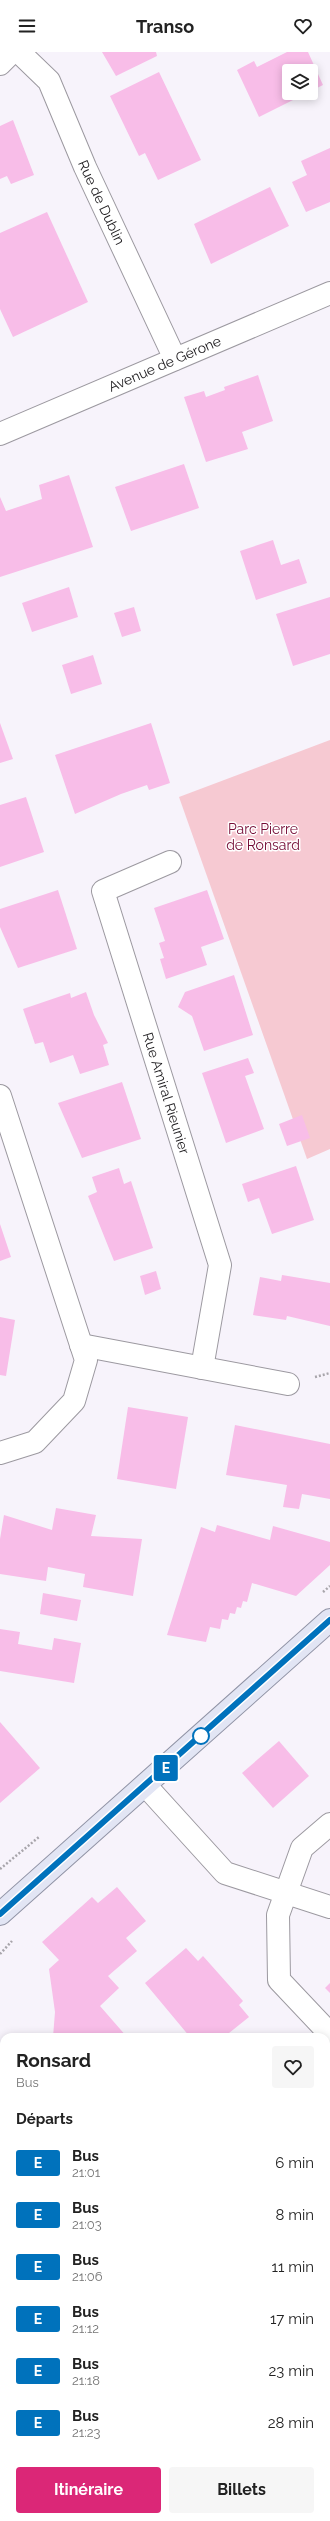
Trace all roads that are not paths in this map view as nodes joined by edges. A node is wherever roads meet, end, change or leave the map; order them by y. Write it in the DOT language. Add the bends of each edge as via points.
graph roads {
  1 [pos="12,52"];
  2 [pos="19,52"];
  3 [pos="0,64"];
  4 [pos="330,293"];
  5 [pos="175,359"];
  6 [pos="0,434"];
  7 [pos="170,862"];
  8 [pos="0,1096"];
  9 [pos="81,1345"];
  10 [pos="202,1368"];
  11 [pos="288,1384"];
  12 [pos="0,1453"];
  13 [pos="330,1620"];
  14 [pos="146,1786"];
  15 [pos="330,1824"];
  16 [pos="288,1892"];
  17 [pos="330,1907"];
  18 [pos="0,1914"];
  19 [pos="329,2033"];
  1 -- 3 [label="street"];
  2 -- 5 [label="street, Rue de Dublin" via="49,81 85,167"];
  4 -- 5 [label="street, Avenue de Gérone"];
  5 -- 6 [label="street, Avenue de Gérone"];
  7 -- 10 [label="street, Rue Amiral Rieunier" via="103,891 220,1265"];
  8 -- 9 [label="street"];
  9 -- 10 [label="street"];
  9 -- 12 [label="street" via="86,1360 74,1401 35,1442"];
  10 -- 11 [label="street"];
  13 -- 14 [label="main road"];
  14 -- 16 [label="street" via="224,1873"];
  14 -- 18 [label="main road"];
  15 -- 16 [label="street" via="302,1848"];
  16 -- 17 [label="street"];
  16 -- 19 [label="street" via="278,1915 280,1980"];
}
